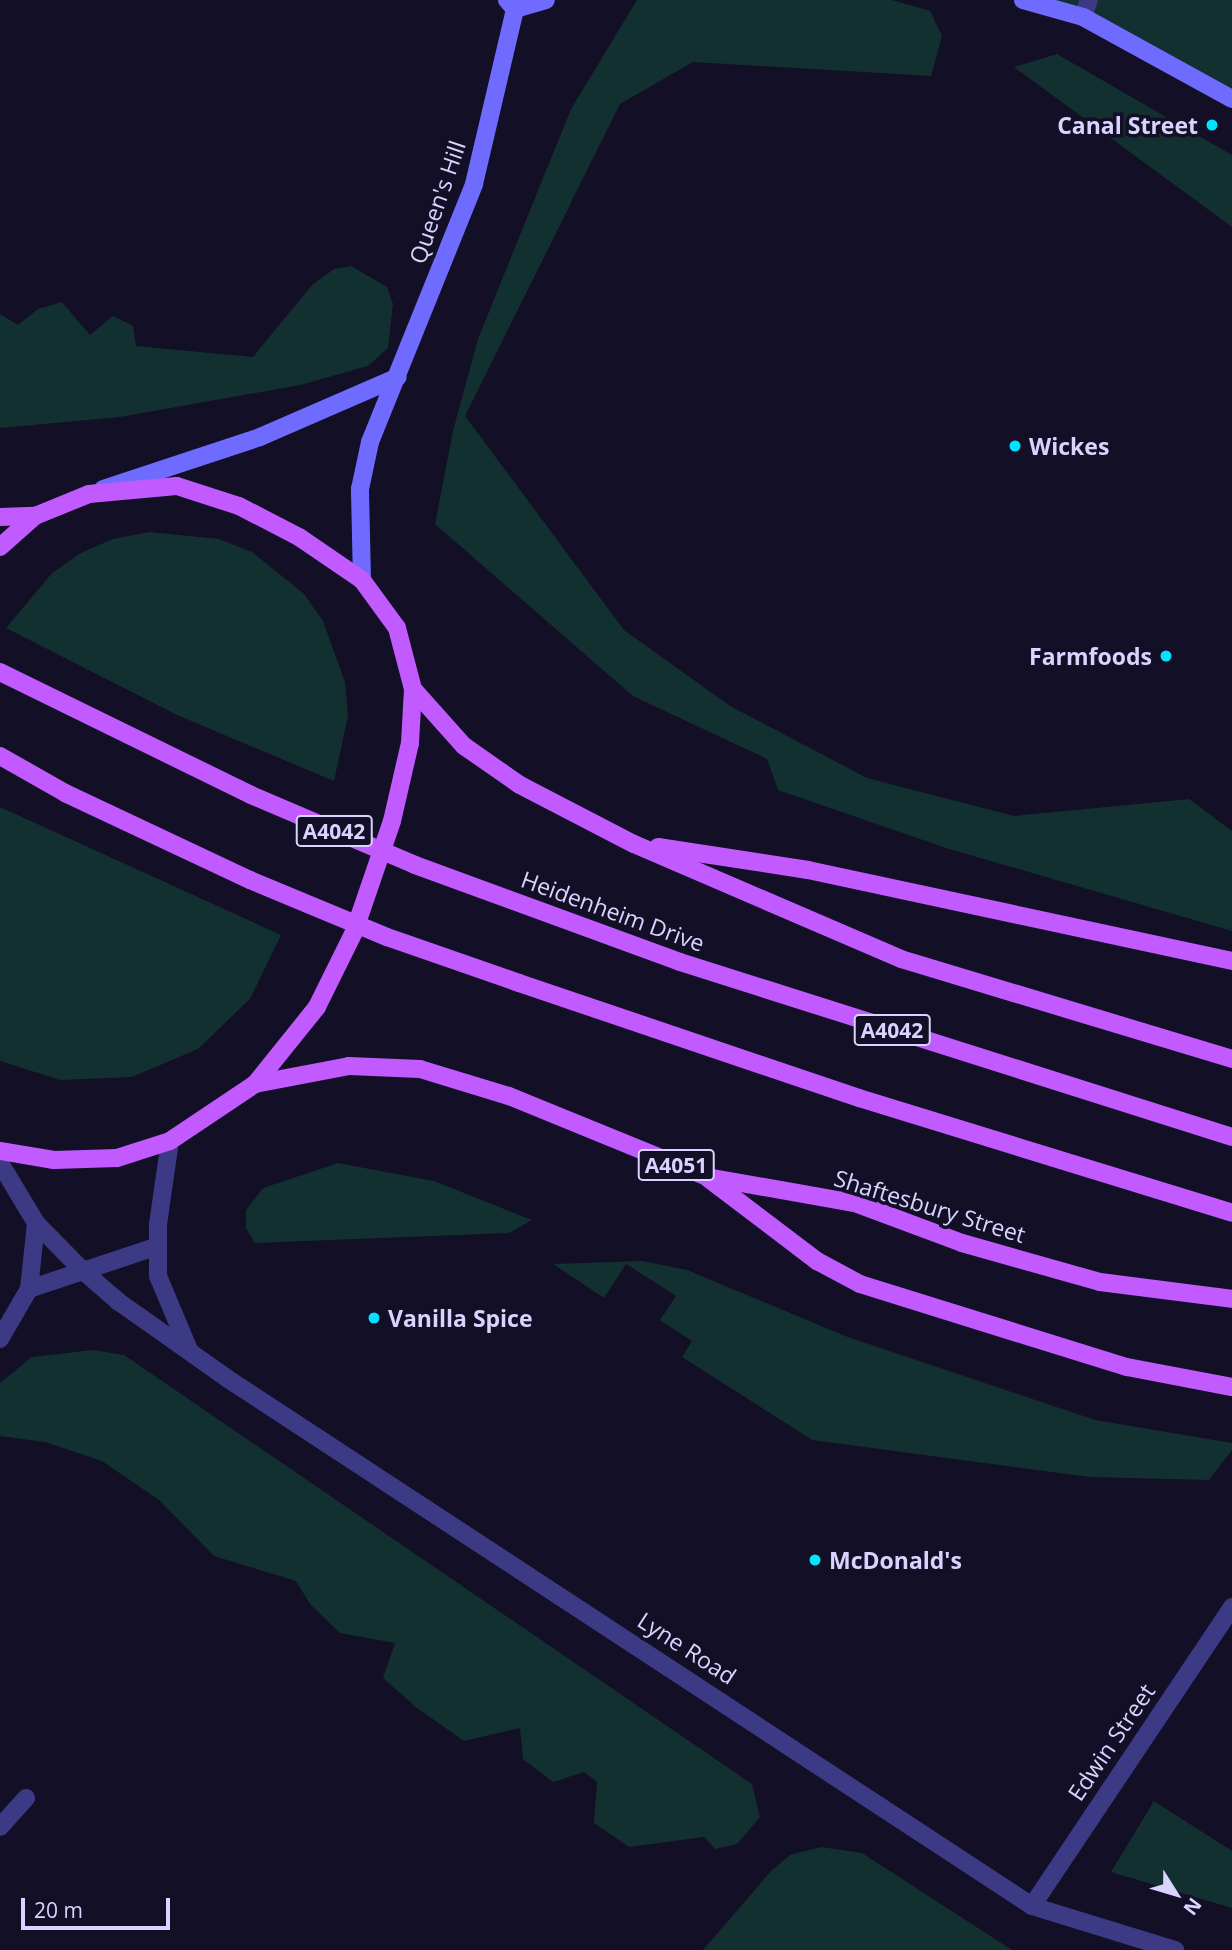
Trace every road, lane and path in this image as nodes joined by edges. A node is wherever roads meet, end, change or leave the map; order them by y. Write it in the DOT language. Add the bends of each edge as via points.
graph roads {
  1 [pos="546,0"];
  2 [pos="1023,0"];
  3 [pos="511,4"];
  4 [pos="1086,8"];
  5 [pos="1232,99"];
  6 [pos="398,377"];
  7 [pos="89,494"];
  8 [pos="35,516"];
  9 [pos="0,517"];
  10 [pos="0,547"];
  11 [pos="362,580"];
  12 [pos="0,672"];
  13 [pos="413,689"];
  14 [pos="0,756"];
  15 [pos="634,844"];
  16 [pos="1232,961"];
  17 [pos="1232,1059"];
  18 [pos="255,1084"];
  19 [pos="1232,1137"];
  20 [pos="170,1141"];
  21 [pos="0,1151"];
  22 [pos="0,1163"];
  23 [pos="707,1177"];
  24 [pos="1232,1213"];
  25 [pos="36,1223"];
  26 [pos="158,1246"];
  27 [pos="82,1270"];
  28 [pos="29,1289"];
  29 [pos="1232,1298"];
  30 [pos="0,1339"];
  31 [pos="189,1350"];
  32 [pos="1232,1387"];
  33 [pos="1232,1607"];
  34 [pos="26,1798"];
  35 [pos="0,1827"];
  36 [pos="1032,1906"];
  37 [pos="1175,1950"];
  1 -- 3 [label="main road"];
  2 -- 4 [label="main road"];
  3 -- 6 [label="main road, Queen's Hill" via="474,184"];
  4 -- 5 [label="main road"];
  6 -- 7 [label="main road" via="260,437"];
  6 -- 11 [label="main road, Queen's Hill" via="370,442 360,489"];
  7 -- 8 [label="main road, A4042"];
  7 -- 11 [label="main road, A4042" via="177,486 239,506 299,537"];
  8 -- 9 [label="main road, A4042"];
  8 -- 10 [label="main road, A4042"];
  11 -- 13 [label="main road, A4042" via="397,628"];
  12 -- 19 [label="main road, Heidenheim Drive / A4042, bridge" via="251,795 415,865 680,962"];
  13 -- 15 [label="main road, A4042" via="464,746 520,785"];
  13 -- 18 [label="main road, A4042" via="410,743 392,821 354,932 317,1007"];
  14 -- 24 [label="main road, bridge" via="65,793 238,874 387,937 859,1098"];
  15 -- 16 [label="main road" via="808,870"];
  15 -- 17 [label="main road, A4042" via="901,959"];
  18 -- 20 [label="main road, A4042"];
  18 -- 23 [label="main road, Shaftesbury Street / A4051" via="349,1066 420,1069 509,1096"];
  20 -- 21 [label="main road, A4042" via="117,1158 54,1160"];
  20 -- 26 [label="street"];
  22 -- 25 [label="street, Lyne Road"];
  23 -- 29 [label="main road, Shaftesbury Street / A4051" via="855,1203 962,1243 1100,1282"];
  23 -- 32 [label="main road" via="817,1261 860,1284 1127,1367"];
  25 -- 27 [label="street, Lyne Road"];
  25 -- 28 [label="street"];
  26 -- 27 [label="street"];
  26 -- 31 [label="street" via="158,1276"];
  27 -- 28 [label="street"];
  27 -- 31 [label="street, Lyne Road"];
  28 -- 30 [label="street"];
  31 -- 36 [label="street, Lyne Road"];
  33 -- 36 [label="street, Edwin Street"];
  34 -- 35 [label="street"];
  36 -- 37 [label="street, Lyne Road"];
}
